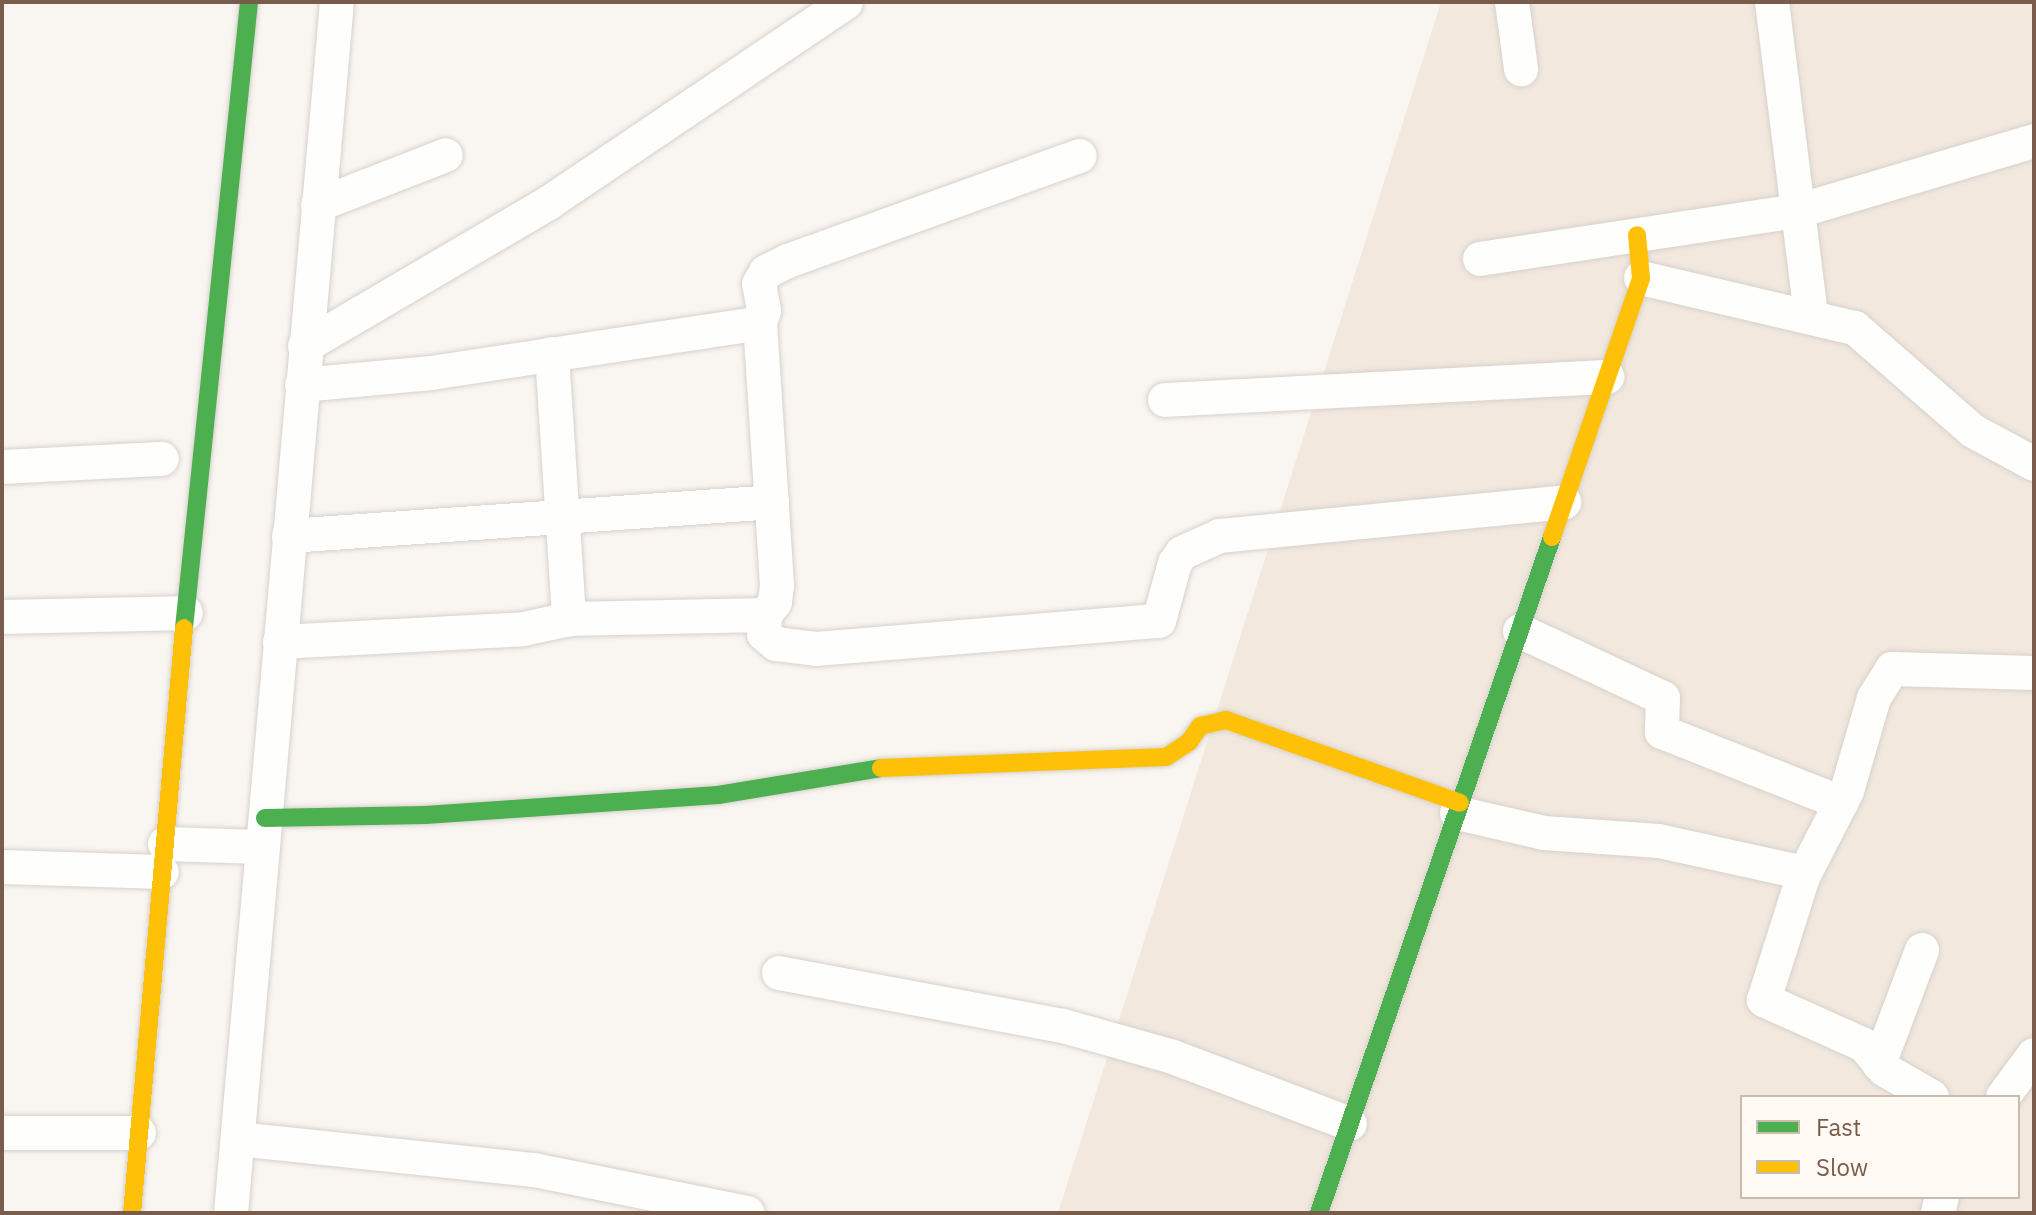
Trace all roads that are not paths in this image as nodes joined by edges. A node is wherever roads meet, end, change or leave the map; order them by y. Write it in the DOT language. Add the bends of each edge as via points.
graph roads {
  1 [pos="337,2"];
  2 [pos="846,2"];
  3 [pos="1512,2"];
  4 [pos="1772,2"];
  5 [pos="241,4"];
  6 [pos="1521,69"];
  7 [pos="2034,141"];
  8 [pos="446,155"];
  9 [pos="1080,156"];
  10 [pos="318,205"];
  11 [pos="1798,211"];
  12 [pos="1637,235"];
  13 [pos="1480,259"];
  14 [pos="1641,278"];
  15 [pos="1811,317"];
  16 [pos="760,323"];
  17 [pos="305,346"];
  18 [pos="552,354"];
  19 [pos="1607,377"];
  20 [pos="302,385"];
  21 [pos="1165,400"];
  22 [pos="162,459"];
  23 [pos="2034,464"];
  24 [pos="2,467"];
  25 [pos="772,502"];
  26 [pos="1564,502"];
  27 [pos="562,513"];
  28 [pos="289,536"];
  29 [pos="186,613"];
  30 [pos="765,615"];
  31 [pos="2,617"];
  32 [pos="569,619"];
  33 [pos="1520,631"];
  34 [pos="280,642"];
  35 [pos="2034,673"];
  36 [pos="1841,803"];
  37 [pos="1458,808"];
  38 [pos="264,833"];
  39 [pos="164,858"];
  40 [pos="2,867"];
  41 [pos="1805,873"];
  42 [pos="1922,950"];
  43 [pos="779,973"];
  44 [pos="2034,1055"];
  45 [pos="1879,1064"];
  46 [pos="1929,1095"];
  47 [pos="2004,1095"];
  48 [pos="1350,1124"];
  49 [pos="2,1133"];
  50 [pos="139,1133"];
  51 [pos="238,1139"];
  52 [pos="132,1213"];
  53 [pos="231,1213"];
  54 [pos="748,1213"];
  55 [pos="1319,1213"];
  1 -- 10 [label="street"];
  2 -- 17 [label="street" via="550,202"];
  3 -- 6 [label="street"];
  4 -- 11 [label="street"];
  5 -- 29 [label="street"];
  7 -- 11 [label="street"];
  8 -- 10 [label="street"];
  9 -- 16 [label="street" via="766,272 759,284 764,311"];
  10 -- 17 [label="street"];
  11 -- 12 [label="street"];
  11 -- 15 [label="street"];
  12 -- 13 [label="street"];
  12 -- 14 [label="street"];
  14 -- 15 [label="street"];
  14 -- 19 [label="street"];
  15 -- 23 [label="street" via="1855,328 1973,431"];
  16 -- 18 [label="street"];
  16 -- 25 [label="street"];
  17 -- 20 [label="street"];
  18 -- 20 [label="street"];
  18 -- 27 [label="street"];
  19 -- 21 [label="street"];
  19 -- 26 [label="street"];
  20 -- 28 [label="street"];
  22 -- 24 [label="street"];
  25 -- 27 [label="street"];
  25 -- 30 [label="street" via="777,585 775,602"];
  26 -- 30 [label="street" via="1220,536 1182,553 1159,621 816,649 776,644 764,634"];
  26 -- 33 [label="street"];
  27 -- 28 [label="street"];
  27 -- 32 [label="street"];
  28 -- 34 [label="street"];
  29 -- 31 [label="street"];
  29 -- 39 [label="street"];
  30 -- 32 [label="street"];
  32 -- 34 [label="street" via="524,629"];
  33 -- 36 [label="street" via="1663,698 1662,732"];
  33 -- 37 [label="street"];
  34 -- 38 [label="street"];
  35 -- 36 [label="street" via="1892,669 1874,698"];
  36 -- 41 [label="street"];
  37 -- 38 [label="street" via="1226,720 1200,726 1189,742 1166,757 898,767 718,795 425,815"];
  37 -- 41 [label="street" via="1544,833 1659,841"];
  37 -- 48 [label="street"];
  38 -- 39 [label="street"];
  38 -- 51 [label="street"];
  39 -- 40 [label="street"];
  39 -- 50 [label="street"];
  41 -- 45 [label="street" via="1764,1000 1864,1045"];
  42 -- 45 [label="street"];
  43 -- 48 [label="street" via="1063,1026 1173,1057"];
  44 -- 47 [label="street"];
  45 -- 46 [label="street"];
  48 -- 55 [label="street"];
  49 -- 50 [label="street"];
  50 -- 52 [label="street"];
  51 -- 53 [label="street"];
  51 -- 54 [label="street" via="534,1170"];
}
